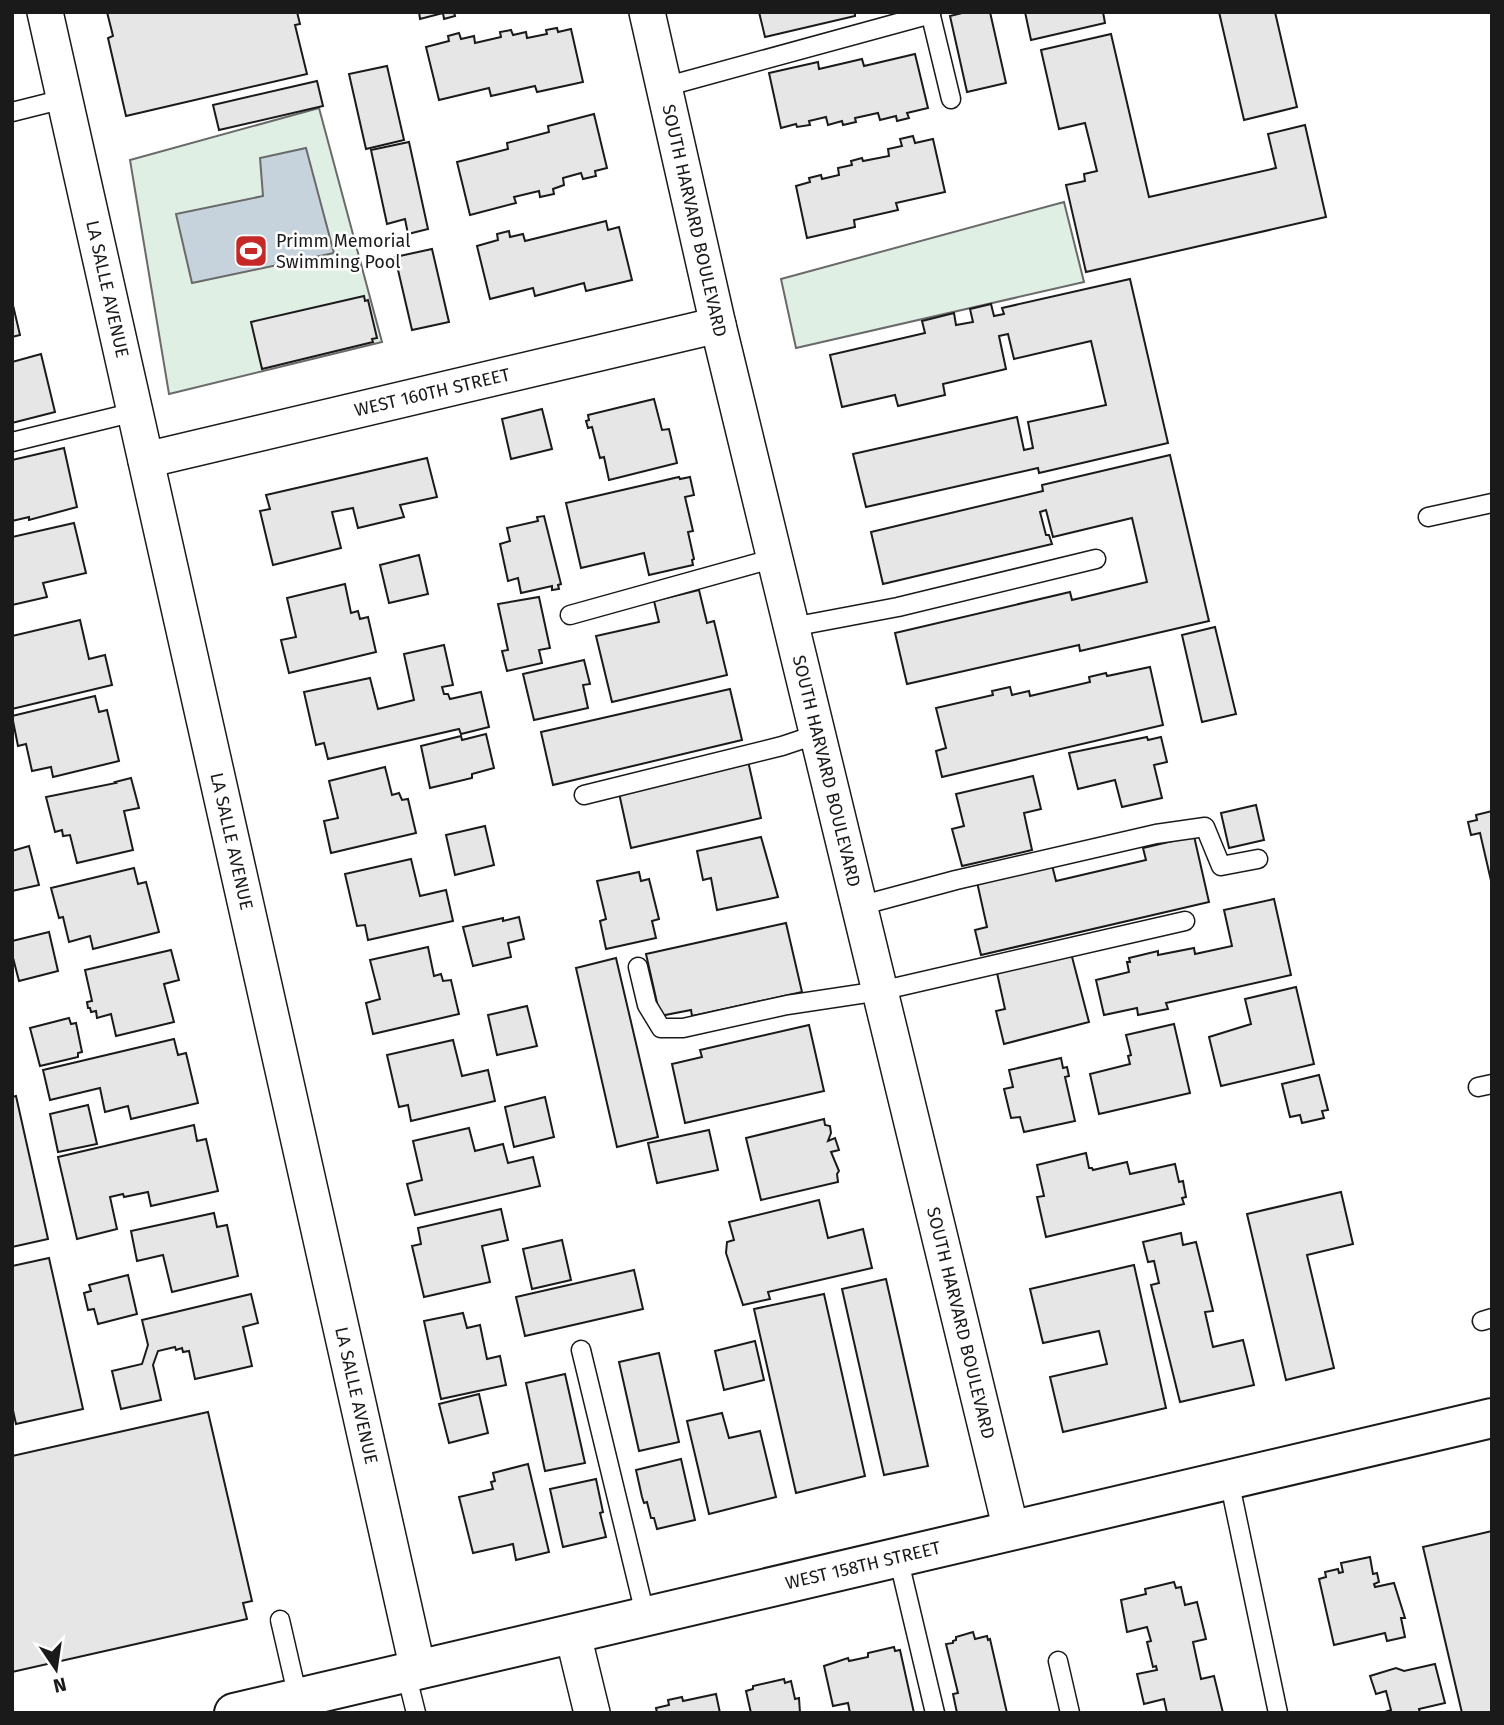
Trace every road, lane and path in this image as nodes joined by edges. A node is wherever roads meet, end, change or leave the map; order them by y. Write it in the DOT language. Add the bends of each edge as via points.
graph roads {
  1 [pos="45,12"];
  2 [pos="647,12"];
  3 [pos="930,13"];
  4 [pos="664,87"];
  5 [pos="64,99"];
  6 [pos="951,99"];
  7 [pos="12,112"];
  8 [pos="718,325"];
  9 [pos="135,412"];
  10 [pos="12,442"];
  11 [pos="146,460"];
  12 [pos="1492,503"];
  13 [pos="1428,517"];
  14 [pos="775,558"];
  15 [pos="1096,559"];
  16 [pos="570,615"];
  17 [pos="792,627"];
  18 [pos="818,734"];
  19 [pos="584,794"];
  20 [pos="1258,859"];
  21 [pos="859,906"];
  22 [pos="1185,921"];
  23 [pos="638,967"];
  24 [pos="880,991"];
  25 [pos="581,1350"];
  26 [pos="1492,1418"];
  27 [pos="1228,1480"];
  28 [pos="1012,1530"];
  29 [pos="898,1558"];
  30 [pos="646,1618"];
  31 [pos="280,1620"];
  32 [pos="573,1635"];
  33 [pos="1058,1661"];
  34 [pos="412,1672"];
  35 [pos="298,1698"];
  36 [pos="253,1711"];
  37 [pos="416,1713"];
  38 [pos="592,1713"];
  39 [pos="935,1713"];
  40 [pos="1070,1713"];
  41 [pos="1278,1713"];
  1 -- 5 [label="street, LA SALLE AVENUE"];
  2 -- 4 [label="street, SOUTH HARVARD BOULEVARD"];
  3 -- 4 [label="lane"];
  3 -- 6 [label="lane"];
  4 -- 8 [label="street, SOUTH HARVARD BOULEVARD"];
  5 -- 7 [label="lane"];
  5 -- 9 [label="street, LA SALLE AVENUE"];
  8 -- 11 [label="street, WEST 160TH STREET"];
  8 -- 14 [label="street, SOUTH HARVARD BOULEVARD"];
  9 -- 10 [label="lane"];
  9 -- 11 [label="street, LA SALLE AVENUE"];
  11 -- 34 [label="street, LA SALLE AVENUE"];
  12 -- 13 [label="lane"];
  14 -- 16 [label="lane"];
  14 -- 17 [label="street, SOUTH HARVARD BOULEVARD"];
  15 -- 17 [label="lane" via="898,607"];
  17 -- 18 [label="street, SOUTH HARVARD BOULEVARD"];
  18 -- 19 [label="lane"];
  18 -- 21 [label="street, SOUTH HARVARD BOULEVARD"];
  20 -- 21 [label="lane" via="1221,866 1205,827 1156,834"];
  21 -- 24 [label="street, SOUTH HARVARD BOULEVARD"];
  22 -- 24 [label="lane"];
  23 -- 24 [label="lane" via="648,1005 661,1028 683,1028"];
  24 -- 28 [label="street, SOUTH HARVARD BOULEVARD"];
  25 -- 30 [label="lane"];
  26 -- 27 [label="street, WEST 158TH STREET"];
  27 -- 28 [label="street, WEST 158TH STREET"];
  27 -- 41 [label="lane"];
  28 -- 29 [label="street, WEST 158TH STREET"];
  29 -- 30 [label="street, WEST 158TH STREET"];
  29 -- 39 [label="lane"];
  30 -- 32 [label="street, WEST 158TH STREET"];
  31 -- 35 [label="lane"];
  32 -- 34 [label="street, WEST 158TH STREET"];
  32 -- 38 [label="street"];
  33 -- 40 [label="lane"];
  34 -- 35 [label="street, WEST 158TH STREET"];
  34 -- 37 [label="lane"];
  35 -- 36 [label="street, WEST 158TH STREET"];
}
